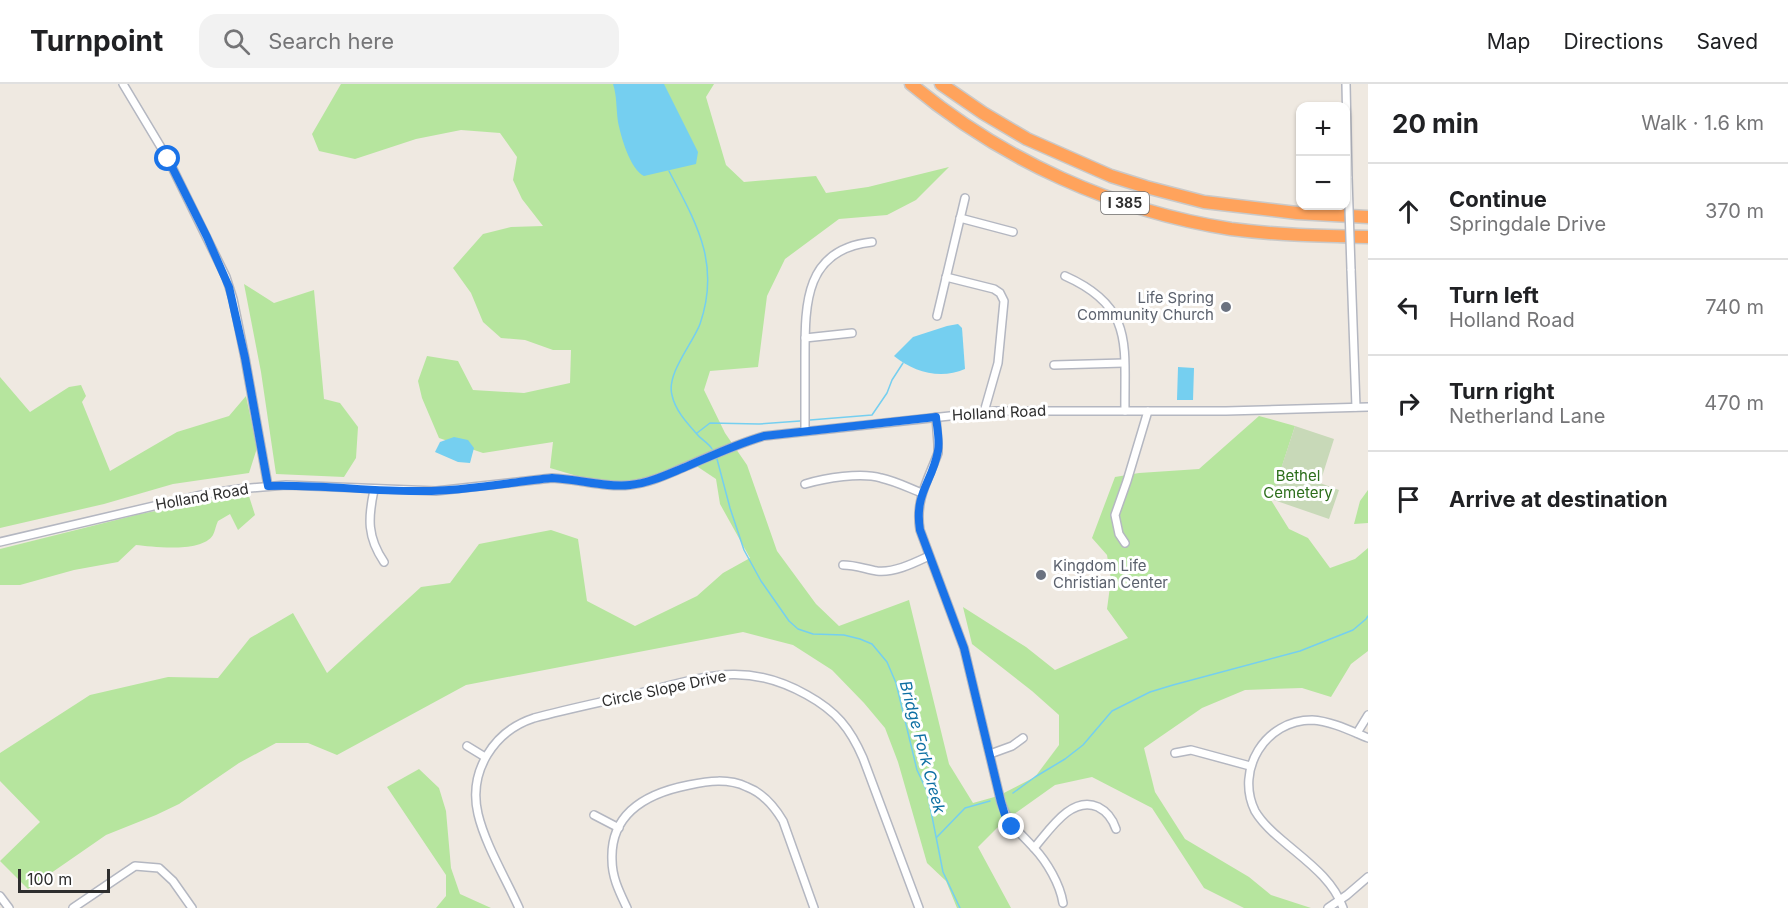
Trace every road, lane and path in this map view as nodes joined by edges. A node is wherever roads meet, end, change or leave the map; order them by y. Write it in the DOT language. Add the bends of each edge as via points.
graph roads {
  1 [pos="123,84"];
  2 [pos="911,84"];
  3 [pos="941,84"];
  4 [pos="1346,84"];
  5 [pos="965,198"];
  6 [pos="1368,217"];
  7 [pos="960,218"];
  8 [pos="1013,232"];
  9 [pos="1368,237"];
  10 [pos="872,242"];
  11 [pos="1065,276"];
  12 [pos="946,278"];
  13 [pos="937,316"];
  14 [pos="852,333"];
  15 [pos="805,338"];
  16 [pos="1124,363"];
  17 [pos="1054,365"];
  18 [pos="1356,407"];
  19 [pos="1368,407"];
  20 [pos="1125,411"];
  21 [pos="1148,411"];
  22 [pos="984,412"];
  23 [pos="936,417"];
  24 [pos="805,431"];
  25 [pos="805,484"];
  26 [pos="268,486"];
  27 [pos="374,490"];
  28 [pos="922,493"];
  29 [pos="0,542"];
  30 [pos="1125,543"];
  31 [pos="929,556"];
  32 [pos="384,562"];
  33 [pos="843,564"];
  34 [pos="1368,715"];
  35 [pos="1357,733"];
  36 [pos="1023,738"];
  37 [pos="1368,738"];
  38 [pos="467,746"];
  39 [pos="1175,753"];
  40 [pos="990,754"];
  41 [pos="485,757"];
  42 [pos="1250,766"];
  43 [pos="594,815"];
  44 [pos="619,828"];
  45 [pos="1116,829"];
  46 [pos="1034,848"];
  47 [pos="1368,877"];
  48 [pos="0,896"];
  49 [pos="1340,900"];
  50 [pos="1063,903"];
  51 [pos="9,908"];
  52 [pos="73,908"];
  53 [pos="192,908"];
  54 [pos="519,908"];
  55 [pos="627,908"];
  56 [pos="814,908"];
  57 [pos="919,908"];
  58 [pos="1328,908"];
  59 [pos="1343,908"];
  1 -- 26 [label="street" via="168,159 226,277"];
  2 -- 9 [label="highway, I 385" via="983,137 1019,158 1129,204 1231,228 1288,235"];
  3 -- 6 [label="highway, I 385" via="1027,139 1146,187 1204,202"];
  4 -- 18 [label="street, bridge"];
  5 -- 7 [label="street"];
  7 -- 8 [label="street"];
  7 -- 12 [label="street"];
  10 -- 15 [label="street" via="842,251 819,271 808,298"];
  11 -- 16 [label="street" via="1093,291 1111,309 1122,333"];
  12 -- 13 [label="street"];
  12 -- 22 [label="street" via="994,289 1004,301 998,363"];
  14 -- 15 [label="street"];
  15 -- 24 [label="street"];
  16 -- 17 [label="street"];
  16 -- 20 [label="street"];
  18 -- 19 [label="street, Holland Road"];
  18 -- 21 [label="street, Holland Road"];
  20 -- 21 [label="street, Holland Road"];
  20 -- 22 [label="street, Holland Road"];
  21 -- 30 [label="street" via="1115,515"];
  22 -- 23 [label="street, Holland Road"];
  23 -- 24 [label="street, Holland Road"];
  23 -- 28 [label="street" via="938,453"];
  24 -- 27 [label="street, Holland Road" via="747,441 660,477 630,485 552,478 436,491"];
  25 -- 28 [label="street" via="870,476"];
  26 -- 27 [label="street, Holland Road"];
  26 -- 29 [label="street, Holland Road" via="205,494"];
  27 -- 32 [label="street" via="370,532"];
  28 -- 31 [label="street" via="918,517"];
  31 -- 33 [label="street" via="886,571"];
  31 -- 40 [label="street" via="964,648"];
  34 -- 35 [label="street"];
  35 -- 37 [label="street"];
  35 -- 42 [label="street" via="1321,721 1292,723 1264,741"];
  36 -- 40 [label="street"];
  38 -- 41 [label="street"];
  39 -- 42 [label="street" via="1191,750"];
  40 -- 46 [label="street" via="1005,815"];
  41 -- 54 [label="street, Circle Slope Drive" via="476,790 477,811"];
  41 -- 57 [label="street, Circle Slope Drive" via="503,735 534,718 703,677 742,674 775,680 821,704 852,734"];
  42 -- 49 [label="street" via="1249,791 1258,817 1319,873"];
  43 -- 44 [label="street"];
  44 -- 55 [label="street" via="612,862 615,881"];
  44 -- 56 [label="street" via="641,802 662,791 716,781 746,786 764,797 783,821"];
  45 -- 46 [label="street" via="1106,812 1097,806 1081,805 1060,819"];
  46 -- 50 [label="street" via="1058,886"];
  47 -- 49 [label="street"];
  48 -- 51 [label="street"];
  49 -- 58 [label="street"];
  49 -- 59 [label="street"];
  52 -- 53 [label="street" via="135,866 159,868"];
}
